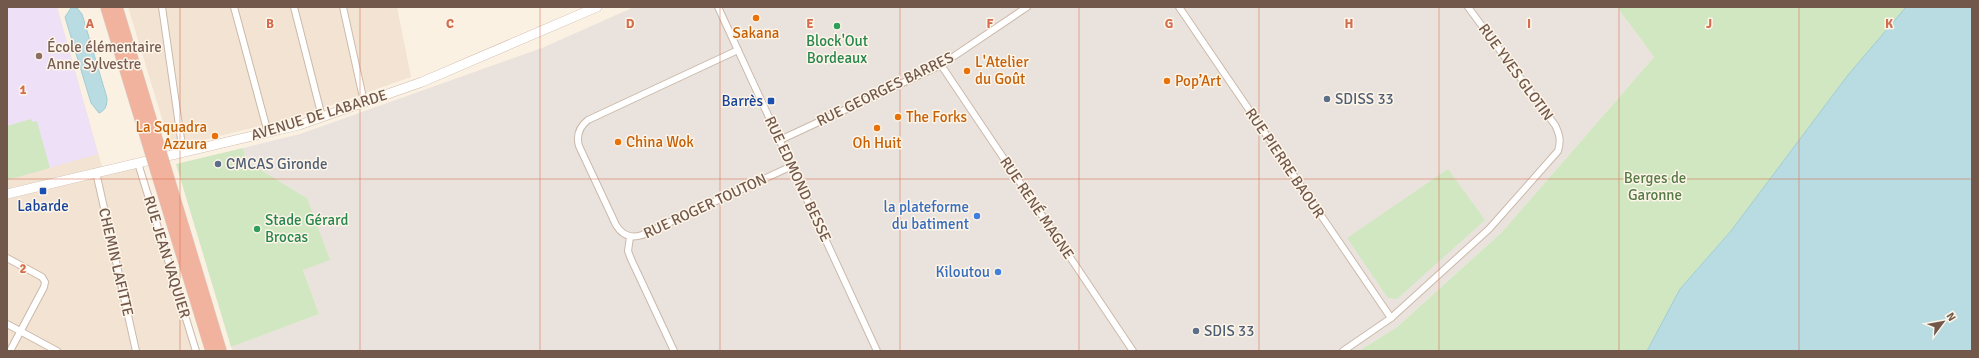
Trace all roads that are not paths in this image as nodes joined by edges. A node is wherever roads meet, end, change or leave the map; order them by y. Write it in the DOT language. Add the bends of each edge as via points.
graph roads {
  1 [pos="106,7"];
  2 [pos="117,7"];
  3 [pos="162,7"];
  4 [pos="234,7"];
  5 [pos="294,7"];
  6 [pos="343,7"];
  7 [pos="597,7"];
  8 [pos="718,7"];
  9 [pos="1027,7"];
  10 [pos="1179,7"];
  11 [pos="1468,7"];
  12 [pos="738,50"];
  13 [pos="941,65"];
  14 [pos="364,102"];
  15 [pos="322,117"];
  16 [pos="268,133"];
  17 [pos="780,140"];
  18 [pos="183,153"];
  19 [pos="138,163"];
  20 [pos="792,166"];
  21 [pos="96,172"];
  22 [pos="7,194"];
  23 [pos="630,237"];
  24 [pos="7,258"];
  25 [pos="1391,318"];
  26 [pos="7,324"];
  27 [pos="21,331"];
  28 [pos="10,351"];
  29 [pos="58,351"];
  30 [pos="135,351"];
  31 [pos="196,351"];
  32 [pos="211,351"];
  33 [pos="222,351"];
  34 [pos="674,351"];
  35 [pos="877,351"];
  36 [pos="1133,351"];
  37 [pos="1343,351"];
  1 -- 32 [label="highway, bridge"];
  2 -- 33 [label="highway, bridge"];
  3 -- 18 [label="street"];
  4 -- 16 [label="street"];
  5 -- 15 [label="street"];
  6 -- 14 [label="street"];
  7 -- 14 [label="main road, AVENUE DE LABARDE" via="422,82"];
  8 -- 12 [label="street, RUE EDMOND BESSE"];
  9 -- 13 [label="street, RUE GEORGES BARRES"];
  10 -- 25 [label="street, RUE PIERRE BAOUR"];
  11 -- 25 [label="street, RUE YVES GLOTIN" via="1555,126 1561,139 1558,151 1489,229"];
  12 -- 17 [label="street, RUE EDMOND BESSE"];
  12 -- 23 [label="street, RUE ROGER TOUTON" via="588,120 579,129 579,146 612,218 618,229"];
  13 -- 17 [label="street, RUE GEORGES BARRES"];
  13 -- 36 [label="street, RUE RENÉ MAGNE"];
  14 -- 15 [label="main road, AVENUE DE LABARDE"];
  15 -- 16 [label="main road, AVENUE DE LABARDE"];
  16 -- 18 [label="main road, AVENUE DE LABARDE"];
  17 -- 20 [label="street, RUE EDMOND BESSE"];
  18 -- 19 [label="main road, AVENUE DE LABARDE"];
  19 -- 21 [label="main road, AVENUE DE LABARDE"];
  19 -- 31 [label="street, RUE JEAN VAQUIER"];
  20 -- 23 [label="street, RUE ROGER TOUTON" via="642,235"];
  20 -- 35 [label="street, RUE EDMOND BESSE"];
  21 -- 22 [label="main road, AVENUE DE LABARDE"];
  21 -- 30 [label="street, CHEMIN LAFITTE"];
  23 -- 34 [label="street" via="628,251 631,259"];
  24 -- 27 [label="street" via="42,277 45,282"];
  25 -- 37 [label="street"];
  26 -- 27 [label="street"];
  27 -- 28 [label="street"];
  27 -- 29 [label="street"];
}
